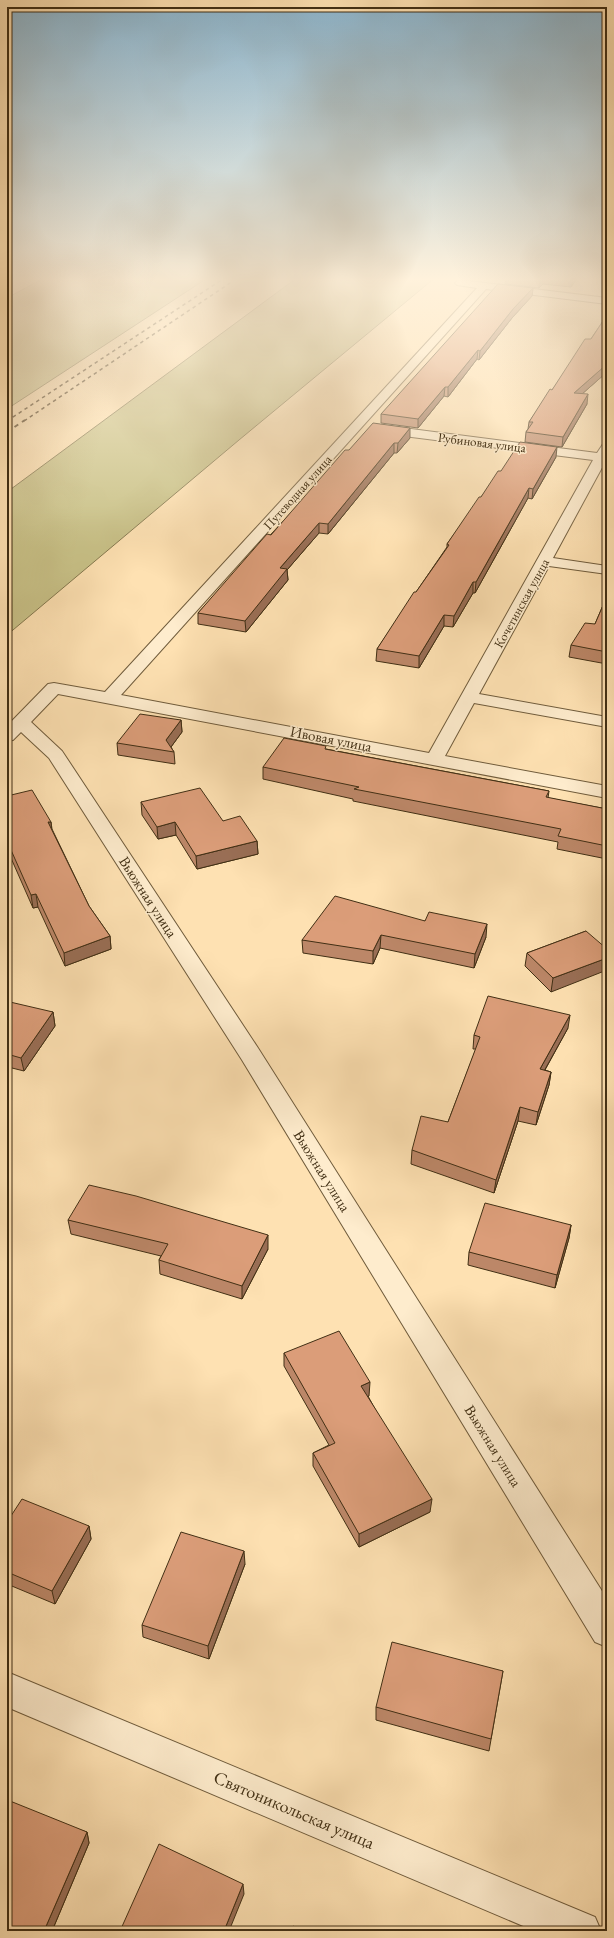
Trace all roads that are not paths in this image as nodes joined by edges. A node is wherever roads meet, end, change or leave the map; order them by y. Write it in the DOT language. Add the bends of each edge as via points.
graph roads {
  1 [pos="410,367"];
  2 [pos="356,426"];
  3 [pos="605,454"];
  4 [pos="544,561"];
  5 [pos="607,570"];
  6 [pos="469,697"];
  7 [pos="110,698"];
  8 [pos="607,722"];
  9 [pos="14,730"];
  10 [pos="435,758"];
  11 [pos="607,792"];
  12 [pos="607,1630"];
  13 [pos="7,1690"];
  14 [pos="581,1931"];
  1 -- 2 [label="street, Путеводная улица"];
  2 -- 3 [label="street, Рубиновая улица"];
  2 -- 7 [label="street, Путеводная улица"];
  3 -- 4 [label="street, Кочетинская улица"];
  4 -- 5 [label="street"];
  4 -- 6 [label="street, Кочетинская улица"];
  6 -- 8 [label="street"];
  6 -- 10 [label="street, Кочетинская улица"];
  7 -- 9 [label="street, Ивовая улица" via="54,688"];
  7 -- 10 [label="street, Ивовая улица"];
  9 -- 12 [label="street, Вьюжная улица" via="56,755 241,1041"];
  10 -- 11 [label="street, Ивовая улица"];
  13 -- 14 [label="street, Святоникольская улица"];
}
